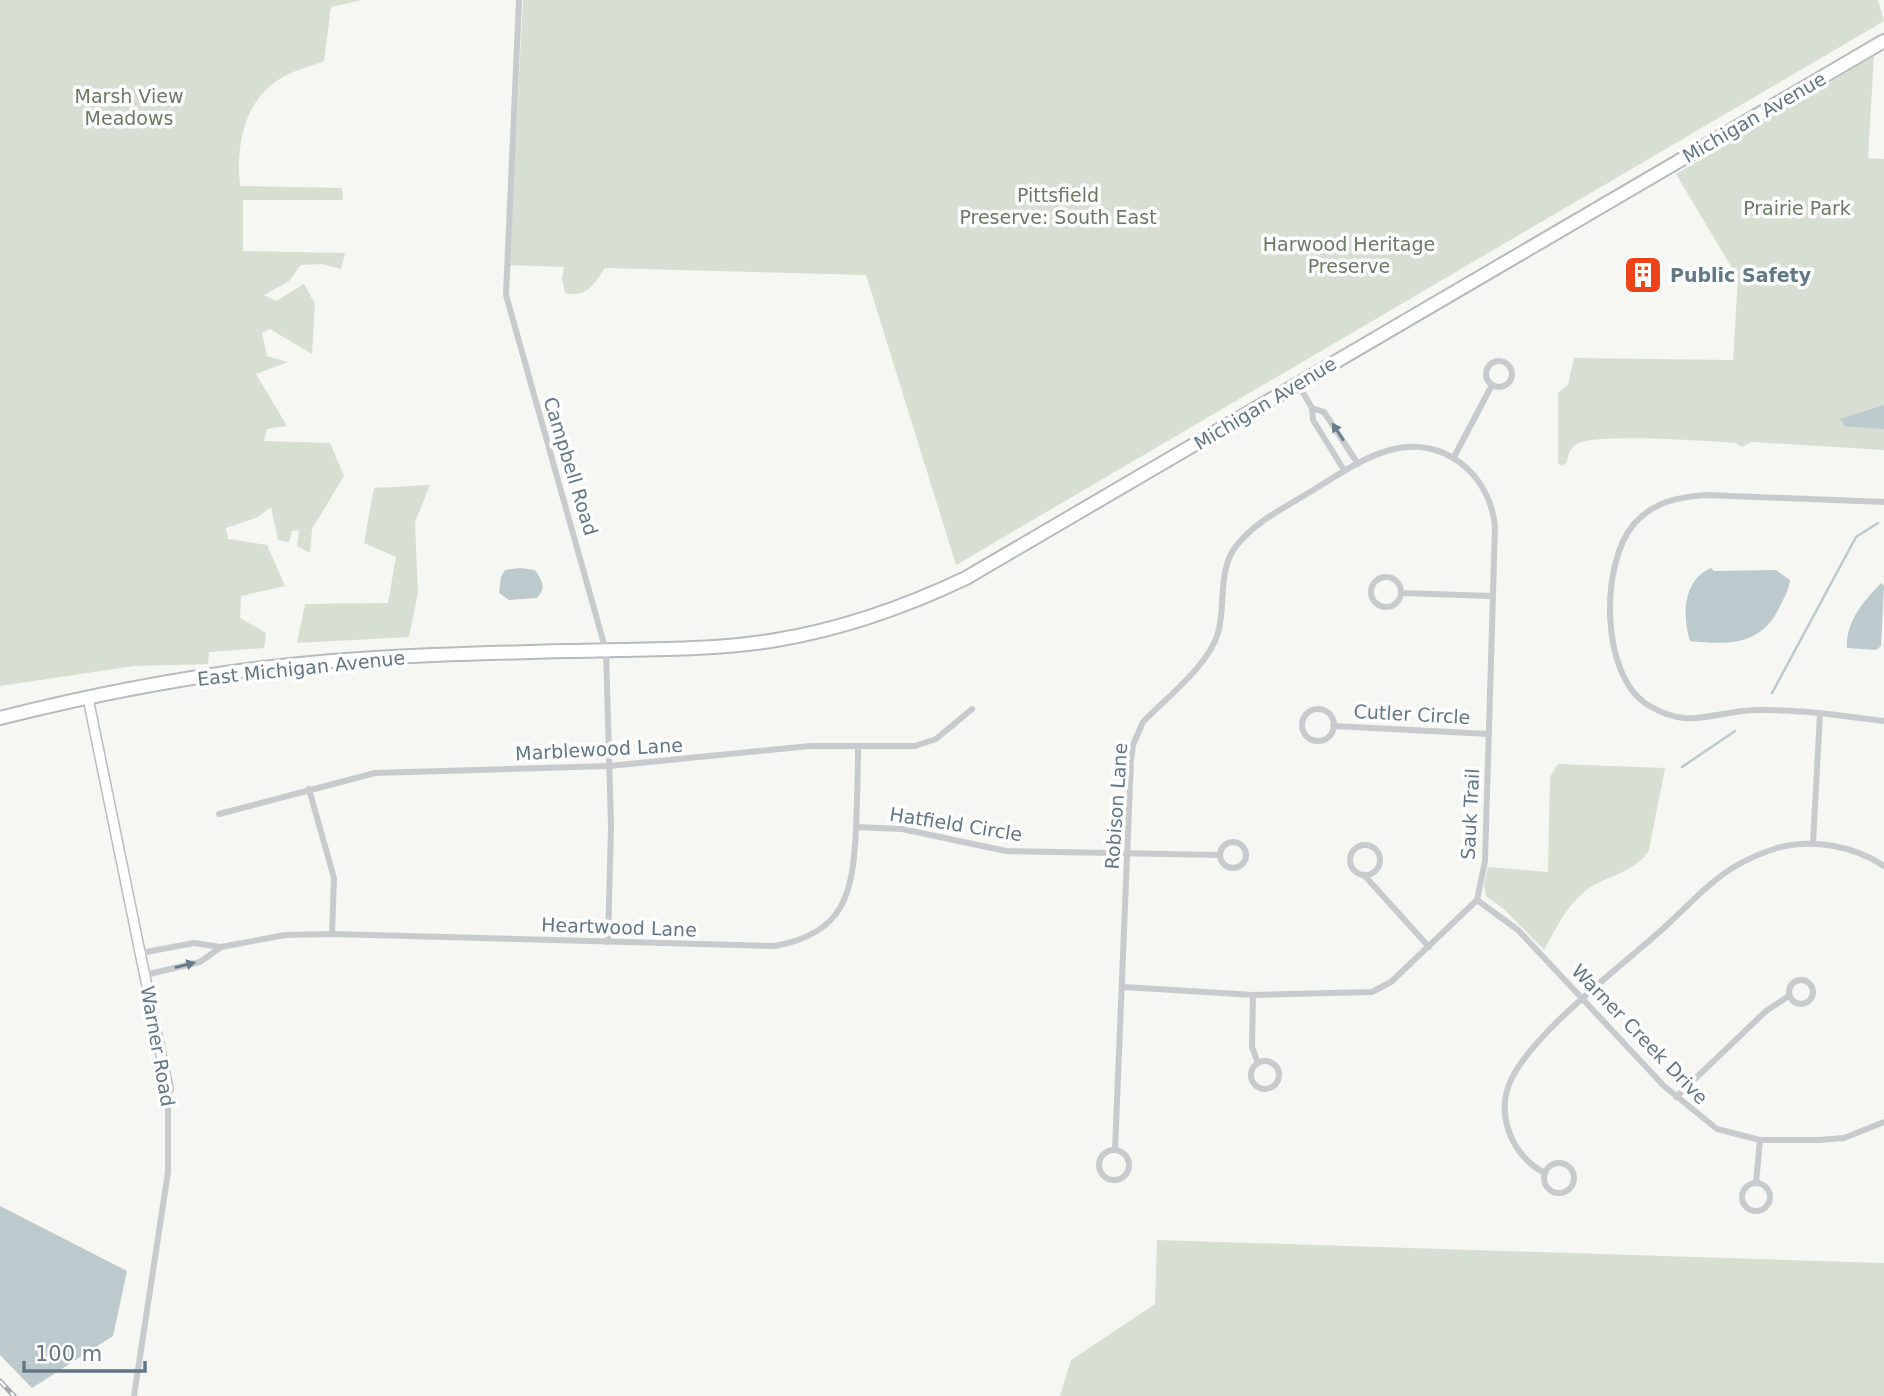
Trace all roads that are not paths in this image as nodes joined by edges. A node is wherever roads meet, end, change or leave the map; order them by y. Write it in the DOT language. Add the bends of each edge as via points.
graph roads {
  1 [pos="519,0"];
  2 [pos="1884,41"];
  3 [pos="1298,384"];
  4 [pos="1492,385"];
  5 [pos="1312,408"];
  6 [pos="1454,457"];
  7 [pos="1358,464"];
  8 [pos="1345,471"];
  9 [pos="1884,502"];
  10 [pos="1401,593"];
  11 [pos="1492,596"];
  12 [pos="606,651"];
  13 [pos="88,698"];
  14 [pos="972,709"];
  15 [pos="1820,714"];
  16 [pos="0,719"];
  17 [pos="1884,721"];
  18 [pos="1334,726"];
  19 [pos="1489,734"];
  20 [pos="858,748"];
  21 [pos="609,766"];
  22 [pos="309,789"];
  23 [pos="219,814"];
  24 [pos="856,827"];
  25 [pos="1813,843"];
  26 [pos="1128,855"];
  27 [pos="1220,855"];
  28 [pos="1884,866"];
  29 [pos="1364,875"];
  30 [pos="1477,900"];
  31 [pos="332,934"];
  32 [pos="608,942"];
  33 [pos="221,947"];
  34 [pos="1429,947"];
  35 [pos="141,953"];
  36 [pos="145,975"];
  37 [pos="1124,987"];
  38 [pos="1253,995"];
  39 [pos="1789,996"];
  40 [pos="1582,1001"];
  41 [pos="1258,1063"];
  42 [pos="168,1089"];
  43 [pos="1676,1097"];
  44 [pos="1884,1122"];
  45 [pos="1760,1140"];
  46 [pos="1115,1150"];
  47 [pos="1545,1173"];
  48 [pos="1756,1183"];
  49 [pos="134,1396"];
  1 -- 12 [label="street, Campbell Road" via="506,295"];
  2 -- 3 [label="highway, Michigan Avenue"];
  3 -- 5 [label="street"];
  3 -- 12 [label="highway, Michigan Avenue" via="977,571 904,605 831,629 774,641"];
  4 -- 4 [label="street" via="1509,383 1512,371 1508,364 1500,361 1489,366 1486,375"];
  4 -- 6 [label="street"];
  7 -- 5 [label="street, one-way" via="1324,412"];
  5 -- 8 [label="street" via="1312,420"];
  6 -- 7 [label="street, Sauk Trail" via="1406,447"];
  6 -- 11 [label="street, Sauk Trail" via="1478,478 1493,509"];
  7 -- 8 [label="street, Sauk Trail"];
  8 -- 26 [label="street, Robison Lane" via="1256,525 1234,548 1218,634 1208,655 1143,722 1137,734 1131,760"];
  9 -- 15 [label="street" via="1679,497 1653,508 1623,538 1614,565 1612,649 1632,692 1647,705 1693,720 1758,710"];
  10 -- 10 [label="street" via="1390,578 1380,579 1371,591 1373,600 1385,608 1395,605"];
  10 -- 11 [label="street"];
  11 -- 19 [label="street, Sauk Trail"];
  12 -- 13 [label="highway, East Michigan Avenue" via="322,663 193,678"];
  12 -- 21 [label="street, Campbell Road"];
  13 -- 16 [label="highway, East Michigan Avenue"];
  13 -- 35 [label="street, Warner Road"];
  14 -- 20 [label="street, Marblewood Lane" via="926,743"];
  15 -- 17 [label="street"];
  15 -- 25 [label="street"];
  18 -- 18 [label="street, Cutler Circle" via="1322,709 1311,710 1302,721 1306,735 1314,740 1325,739"];
  18 -- 19 [label="street, Cutler Circle"];
  19 -- 30 [label="street, Sauk Trail" via="1485,861"];
  20 -- 21 [label="street, Marblewood Lane" via="775,749"];
  20 -- 24 [label="street, Heartwood Lane"];
  21 -- 22 [label="street, Marblewood Lane" via="375,773"];
  21 -- 32 [label="street, Campbell Road"];
  22 -- 23 [label="street, Marblewood Lane"];
  22 -- 31 [label="street" via="334,878"];
  24 -- 26 [label="street, Hatfield Circle" via="902,829 1006,851"];
  24 -- 32 [label="street, Heartwood Lane" via="849,896 836,916 799,942 775,947"];
  25 -- 28 [label="street" via="1841,848"];
  25 -- 40 [label="street" via="1778,848 1733,867"];
  26 -- 27 [label="street, Hatfield Circle"];
  26 -- 37 [label="street, Robison Lane"];
  27 -- 27 [label="street, Hatfield Circle" via="1223,864 1232,868 1242,865 1246,856 1243,847 1234,842"];
  29 -- 29 [label="street" via="1375,872 1380,863 1379,853 1368,845 1355,848 1350,857 1355,871"];
  29 -- 34 [label="street"];
  30 -- 34 [label="street"];
  30 -- 40 [label="street, Warner Creek Drive" via="1518,930"];
  31 -- 32 [label="street, Heartwood Lane"];
  31 -- 33 [label="street, Heartwood Lane" via="285,935"];
  33 -- 35 [label="street, Heartwood Lane" via="194,943"];
  36 -- 33 [label="street, Heartwood Lane, one-way" via="200,962"];
  34 -- 38 [label="street" via="1391,982 1372,992"];
  35 -- 36 [label="street, Warner Road"];
  36 -- 42 [label="street, Warner Road"];
  37 -- 38 [label="street"];
  37 -- 46 [label="street, Robison Lane"];
  38 -- 41 [label="street" via="1252,1047"];
  39 -- 39 [label="street" via="1796,1003 1806,1003 1813,996 1813,987 1806,980 1796,980 1789,987"];
  39 -- 43 [label="street" via="1766,1011"];
  40 -- 43 [label="street, Warner Creek Drive"];
  40 -- 47 [label="street" via="1527,1054 1508,1087 1507,1122 1515,1147 1524,1160"];
  41 -- 41 [label="street" via="1251,1072 1252,1082 1264,1090 1273,1087 1280,1076 1277,1067 1268,1061"];
  42 -- 49 [label="street, Warner Road" via="168,1172"];
  43 -- 45 [label="street, Warner Creek Drive" via="1717,1129"];
  44 -- 45 [label="street, Warner Creek Drive" via="1844,1138"];
  45 -- 48 [label="street"];
  46 -- 46 [label="street, Robison Lane" via="1127,1157 1130,1166 1121,1179 1111,1180 1099,1165 1102,1156"];
  47 -- 47 [label="street" via="1546,1184 1554,1192 1565,1191 1573,1183 1572,1171 1564,1164 1552,1165"];
  48 -- 48 [label="street" via="1744,1189 1741,1199 1745,1207 1758,1212 1766,1208 1770,1195 1765,1186"];
}
